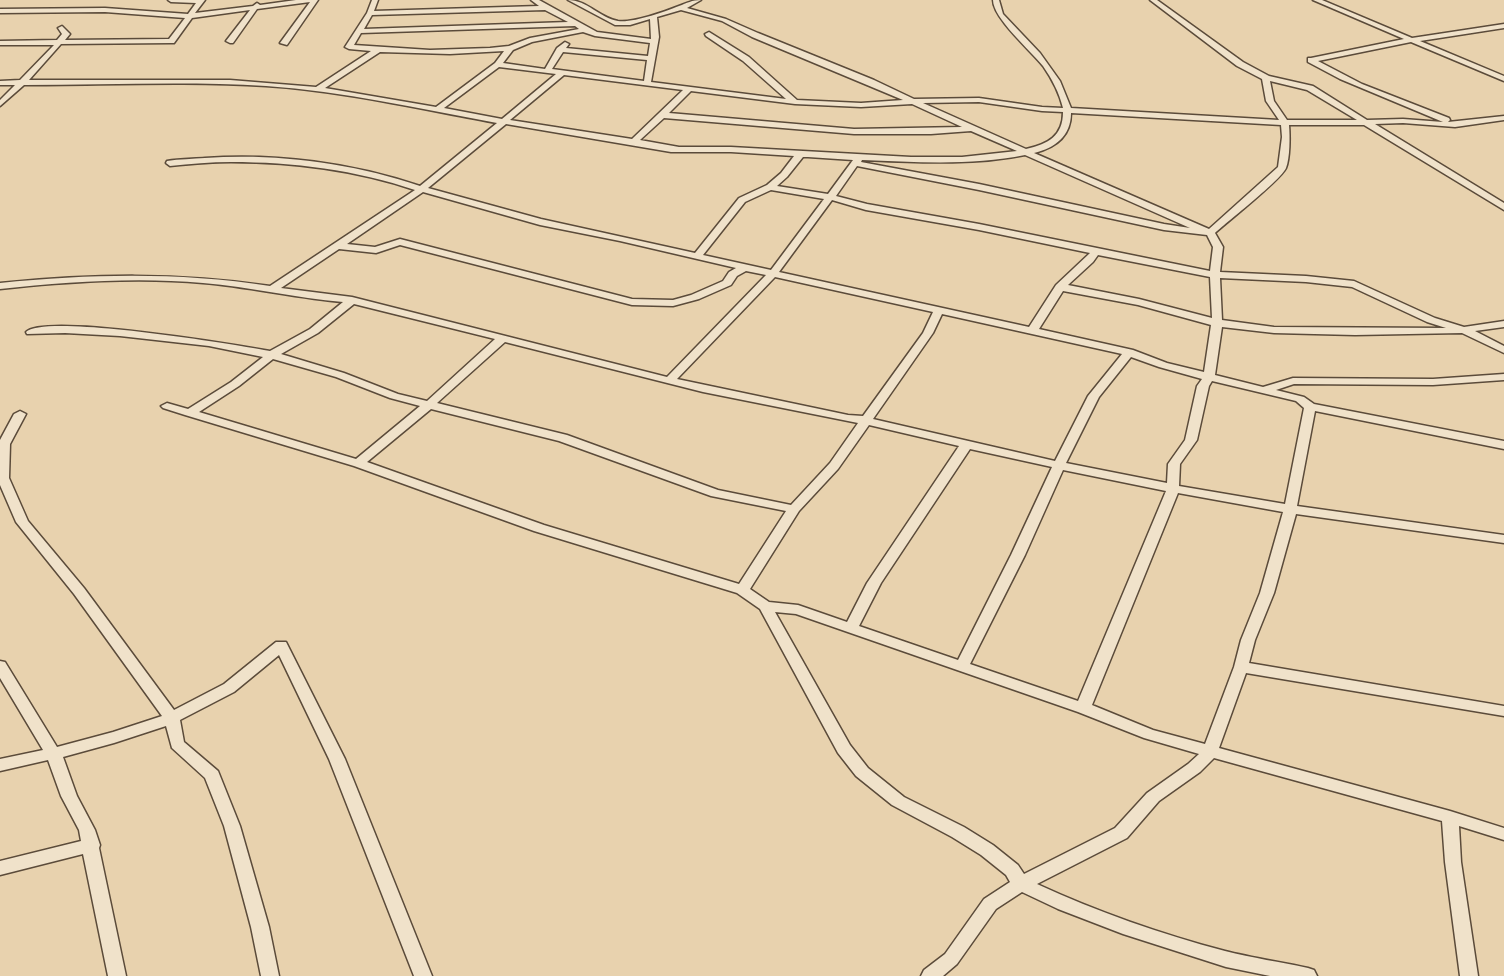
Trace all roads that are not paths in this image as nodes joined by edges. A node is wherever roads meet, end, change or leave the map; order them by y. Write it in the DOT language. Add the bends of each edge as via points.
graph roads {
  1 [pos="171,0"];
  2 [pos="261,0"];
  3 [pos="313,0"];
  4 [pos="374,0"];
  5 [pos="534,0"];
  6 [pos="572,0"];
  7 [pos="996,0"];
  8 [pos="1153,0"];
  9 [pos="1316,0"];
  10 [pos="202,1"];
  11 [pos="695,1"];
  12 [pos="682,4"];
  13 [pos="546,8"];
  14 [pos="254,9"];
  15 [pos="0,12"];
  16 [pos="370,13"];
  17 [pos="191,16"];
  18 [pos="653,16"];
  19 [pos="615,23"];
  20 [pos="576,24"];
  21 [pos="1504,26"];
  22 [pos="62,28"];
  23 [pos="586,29"];
  24 [pos="359,31"];
  25 [pos="561,34"];
  26 [pos="710,34"];
  27 [pos="1412,40"];
  28 [pos="230,41"];
  29 [pos="654,41"];
  30 [pos="0,42"];
  31 [pos="60,42"];
  32 [pos="284,43"];
  33 [pos="510,48"];
  34 [pos="378,50"];
  35 [pos="560,50"];
  36 [pos="651,58"];
  37 [pos="498,65"];
  38 [pos="547,71"];
  39 [pos="562,73"];
  40 [pos="1266,78"];
  41 [pos="1504,79"];
  42 [pos="0,83"];
  43 [pos="23,83"];
  44 [pos="647,84"];
  45 [pos="690,88"];
  46 [pos="316,90"];
  47 [pos="794,102"];
  48 [pos="914,102"];
  49 [pos="0,104"];
  50 [pos="438,109"];
  51 [pos="1069,110"];
  52 [pos="663,115"];
  53 [pos="1504,118"];
  54 [pos="502,122"];
  55 [pos="1284,123"];
  56 [pos="1369,123"];
  57 [pos="1455,125"];
  58 [pos="971,128"];
  59 [pos="634,142"];
  60 [pos="1028,152"];
  61 [pos="801,153"];
  62 [pos="857,160"];
  63 [pos="170,163"];
  64 [pos="770,187"];
  65 [pos="421,189"];
  66 [pos="830,197"];
  67 [pos="1504,207"];
  68 [pos="1210,232"];
  69 [pos="339,246"];
  70 [pos="1096,251"];
  71 [pos="698,255"];
  72 [pos="746,267"];
  73 [pos="774,274"];
  74 [pos="1215,275"];
  75 [pos="0,286"];
  76 [pos="1060,287"];
  77 [pos="272,289"];
  78 [pos="352,300"];
  79 [pos="939,310"];
  80 [pos="1217,323"];
  81 [pos="1504,324"];
  82 [pos="1464,330"];
  83 [pos="31,332"];
  84 [pos="1032,332"];
  85 [pos="504,337"];
  86 [pos="1504,350"];
  87 [pos="1129,352"];
  88 [pos="272,355"];
  89 [pos="1209,377"];
  90 [pos="1504,377"];
  91 [pos="670,380"];
  92 [pos="1263,390"];
  93 [pos="430,404"];
  94 [pos="167,406"];
  95 [pos="1310,407"];
  96 [pos="188,413"];
  97 [pos="20,414"];
  98 [pos="865,420"];
  99 [pos="966,445"];
  100 [pos="1504,445"];
  101 [pos="358,463"];
  102 [pos="1058,467"];
  103 [pos="1174,489"];
  104 [pos="794,509"];
  105 [pos="1290,511"];
  106 [pos="1504,539"];
  107 [pos="742,590"];
  108 [pos="765,606"];
  109 [pos="851,628"];
  110 [pos="0,666"];
  111 [pos="961,667"];
  112 [pos="1241,667"];
  113 [pos="1083,708"];
  114 [pos="1504,711"];
  115 [pos="172,718"];
  116 [pos="1210,753"];
  117 [pos="54,754"];
  118 [pos="0,765"];
  119 [pos="1450,816"];
  120 [pos="1504,834"];
  121 [pos="92,845"];
  122 [pos="0,868"];
  123 [pos="1021,884"];
  124 [pos="117,976"];
  125 [pos="270,976"];
  126 [pos="423,976"];
  127 [pos="930,976"];
  128 [pos="1308,976"];
  129 [pos="1469,976"];
  1 -- 10 [label="street"];
  2 -- 14 [label="street"];
  3 -- 14 [label="street"];
  3 -- 32 [label="street"];
  4 -- 16 [label="street"];
  5 -- 13 [label="street"];
  6 -- 19 [label="street"];
  7 -- 51 [label="street" via="1000,16 1051,74"];
  8 -- 40 [label="street" via="1240,64"];
  9 -- 27 [label="street"];
  10 -- 17 [label="street"];
  11 -- 12 [label="street"];
  12 -- 18 [label="street"];
  12 -- 48 [label="street"];
  13 -- 16 [label="street"];
  13 -- 20 [label="street"];
  14 -- 17 [label="street"];
  14 -- 28 [label="street"];
  15 -- 17 [label="street" via="105,10"];
  16 -- 24 [label="street"];
  17 -- 31 [label="street" via="171,42"];
  18 -- 19 [label="street" via="630,23"];
  18 -- 29 [label="street"];
  19 -- 23 [label="street"];
  20 -- 23 [label="street"];
  20 -- 24 [label="street"];
  21 -- 27 [label="street"];
  22 -- 31 [label="street" via="66,34"];
  23 -- 25 [label="street"];
  23 -- 29 [label="street" via="595,34"];
  24 -- 34 [label="street" via="349,47"];
  25 -- 33 [label="street"];
  25 -- 35 [label="street" via="566,42"];
  26 -- 47 [label="street" via="746,58"];
  27 -- 41 [label="street"];
  27 -- 57 [label="street" via="1311,60"];
  29 -- 36 [label="street"];
  30 -- 31 [label="street"];
  31 -- 43 [label="street"];
  33 -- 34 [label="street" via="474,53"];
  33 -- 37 [label="street"];
  34 -- 46 [label="street"];
  35 -- 36 [label="street"];
  35 -- 38 [label="street"];
  36 -- 44 [label="street"];
  37 -- 38 [label="street"];
  37 -- 50 [label="street"];
  38 -- 39 [label="street"];
  39 -- 44 [label="street"];
  39 -- 54 [label="street"];
  40 -- 55 [label="street" via="1270,101"];
  40 -- 56 [label="street" via="1310,88"];
  42 -- 43 [label="street"];
  43 -- 46 [label="street" via="246,83"];
  43 -- 49 [label="street"];
  44 -- 45 [label="street"];
  45 -- 47 [label="street"];
  45 -- 52 [label="street"];
  46 -- 50 [label="street"];
  47 -- 48 [label="street" via="861,105"];
  48 -- 51 [label="street" via="979,100"];
  48 -- 58 [label="street"];
  50 -- 54 [label="street"];
  51 -- 55 [label="street"];
  51 -- 60 [label="street" via="1065,129 1057,142"];
  52 -- 58 [label="street" via="863,131 921,133"];
  52 -- 59 [label="street"];
  53 -- 57 [label="street"];
  54 -- 59 [label="street"];
  54 -- 65 [label="street"];
  55 -- 56 [label="street"];
  55 -- 68 [label="street" via="1286,137 1282,168"];
  56 -- 57 [label="street"];
  56 -- 67 [label="street"];
  58 -- 60 [label="street"];
  59 -- 61 [label="street" via="674,150 708,148"];
  60 -- 62 [label="street" via="1004,158"];
  60 -- 68 [label="street"];
  61 -- 62 [label="street"];
  61 -- 64 [label="street"];
  62 -- 66 [label="street"];
  62 -- 68 [label="street" via="1164,227"];
  63 -- 65 [label="street" via="230,159 333,167 379,175"];
  64 -- 66 [label="street"];
  64 -- 71 [label="street" via="742,200"];
  65 -- 69 [label="street"];
  65 -- 71 [label="street" via="540,222"];
  66 -- 70 [label="street" via="866,207"];
  66 -- 73 [label="street"];
  68 -- 74 [label="street" via="1218,247"];
  69 -- 72 [label="street" via="376,250 400,242 632,302 672,303 695,297 727,283 732,274"];
  69 -- 77 [label="street"];
  70 -- 74 [label="street"];
  70 -- 76 [label="street"];
  71 -- 72 [label="street"];
  72 -- 73 [label="street"];
  73 -- 79 [label="street"];
  73 -- 91 [label="street"];
  74 -- 80 [label="street"];
  74 -- 82 [label="street" via="1354,284 1431,320"];
  75 -- 77 [label="street" via="126,277 201,280"];
  76 -- 80 [label="street" via="1138,302"];
  76 -- 84 [label="street"];
  77 -- 78 [label="street"];
  78 -- 85 [label="street"];
  78 -- 88 [label="street" via="314,331"];
  79 -- 84 [label="street"];
  79 -- 98 [label="street" via="928,333"];
  80 -- 82 [label="street" via="1274,330"];
  80 -- 89 [label="street"];
  81 -- 82 [label="street"];
  82 -- 86 [label="street"];
  83 -- 88 [label="street" via="120,332"];
  84 -- 87 [label="street"];
  85 -- 91 [label="street"];
  85 -- 93 [label="street"];
  87 -- 89 [label="street"];
  87 -- 102 [label="street" via="1094,396"];
  88 -- 93 [label="street" via="340,375 394,396"];
  88 -- 96 [label="street" via="235,384"];
  89 -- 92 [label="street"];
  89 -- 103 [label="street" via="1203,386 1191,440 1174,464"];
  90 -- 92 [label="street" via="1433,382 1293,381"];
  91 -- 98 [label="street"];
  92 -- 95 [label="street" via="1300,399"];
  93 -- 101 [label="street"];
  93 -- 104 [label="street" via="564,438 714,493"];
  94 -- 96 [label="street"];
  95 -- 100 [label="street"];
  95 -- 105 [label="street"];
  96 -- 101 [label="street"];
  97 -- 115 [label="street" via="4,444 3,478 22,522 79,591"];
  98 -- 99 [label="street"];
  98 -- 104 [label="street" via="834,466"];
  99 -- 102 [label="street"];
  99 -- 109 [label="street" via="874,583"];
  101 -- 107 [label="street" via="539,528"];
  102 -- 103 [label="street"];
  102 -- 111 [label="street"];
  103 -- 105 [label="street"];
  103 -- 113 [label="street"];
  104 -- 107 [label="street"];
  105 -- 106 [label="street"];
  105 -- 112 [label="street" via="1267,593"];
  107 -- 108 [label="street"];
  108 -- 109 [label="street" via="798,610"];
  108 -- 123 [label="street" via="844,749 862,772 907,806 987,850 1012,870"];
  109 -- 111 [label="street"];
  110 -- 117 [label="street"];
  111 -- 113 [label="street"];
  112 -- 114 [label="street"];
  112 -- 116 [label="street"];
  113 -- 116 [label="street"];
  115 -- 117 [label="street"];
  115 -- 125 [label="street" via="176,744 212,776 232,826 260,926"];
  115 -- 126 [label="street" via="221,693 281,645 337,759"];
  116 -- 119 [label="street"];
  116 -- 123 [label="street" via="1152,797 1121,833"];
  117 -- 118 [label="street"];
  117 -- 121 [label="street"];
  119 -- 120 [label="street"];
  119 -- 129 [label="street"];
  121 -- 122 [label="street"];
  121 -- 124 [label="street"];
  123 -- 127 [label="street" via="990,904 950,959"];
  123 -- 128 [label="street" via="1129,929 1226,959"];
}
